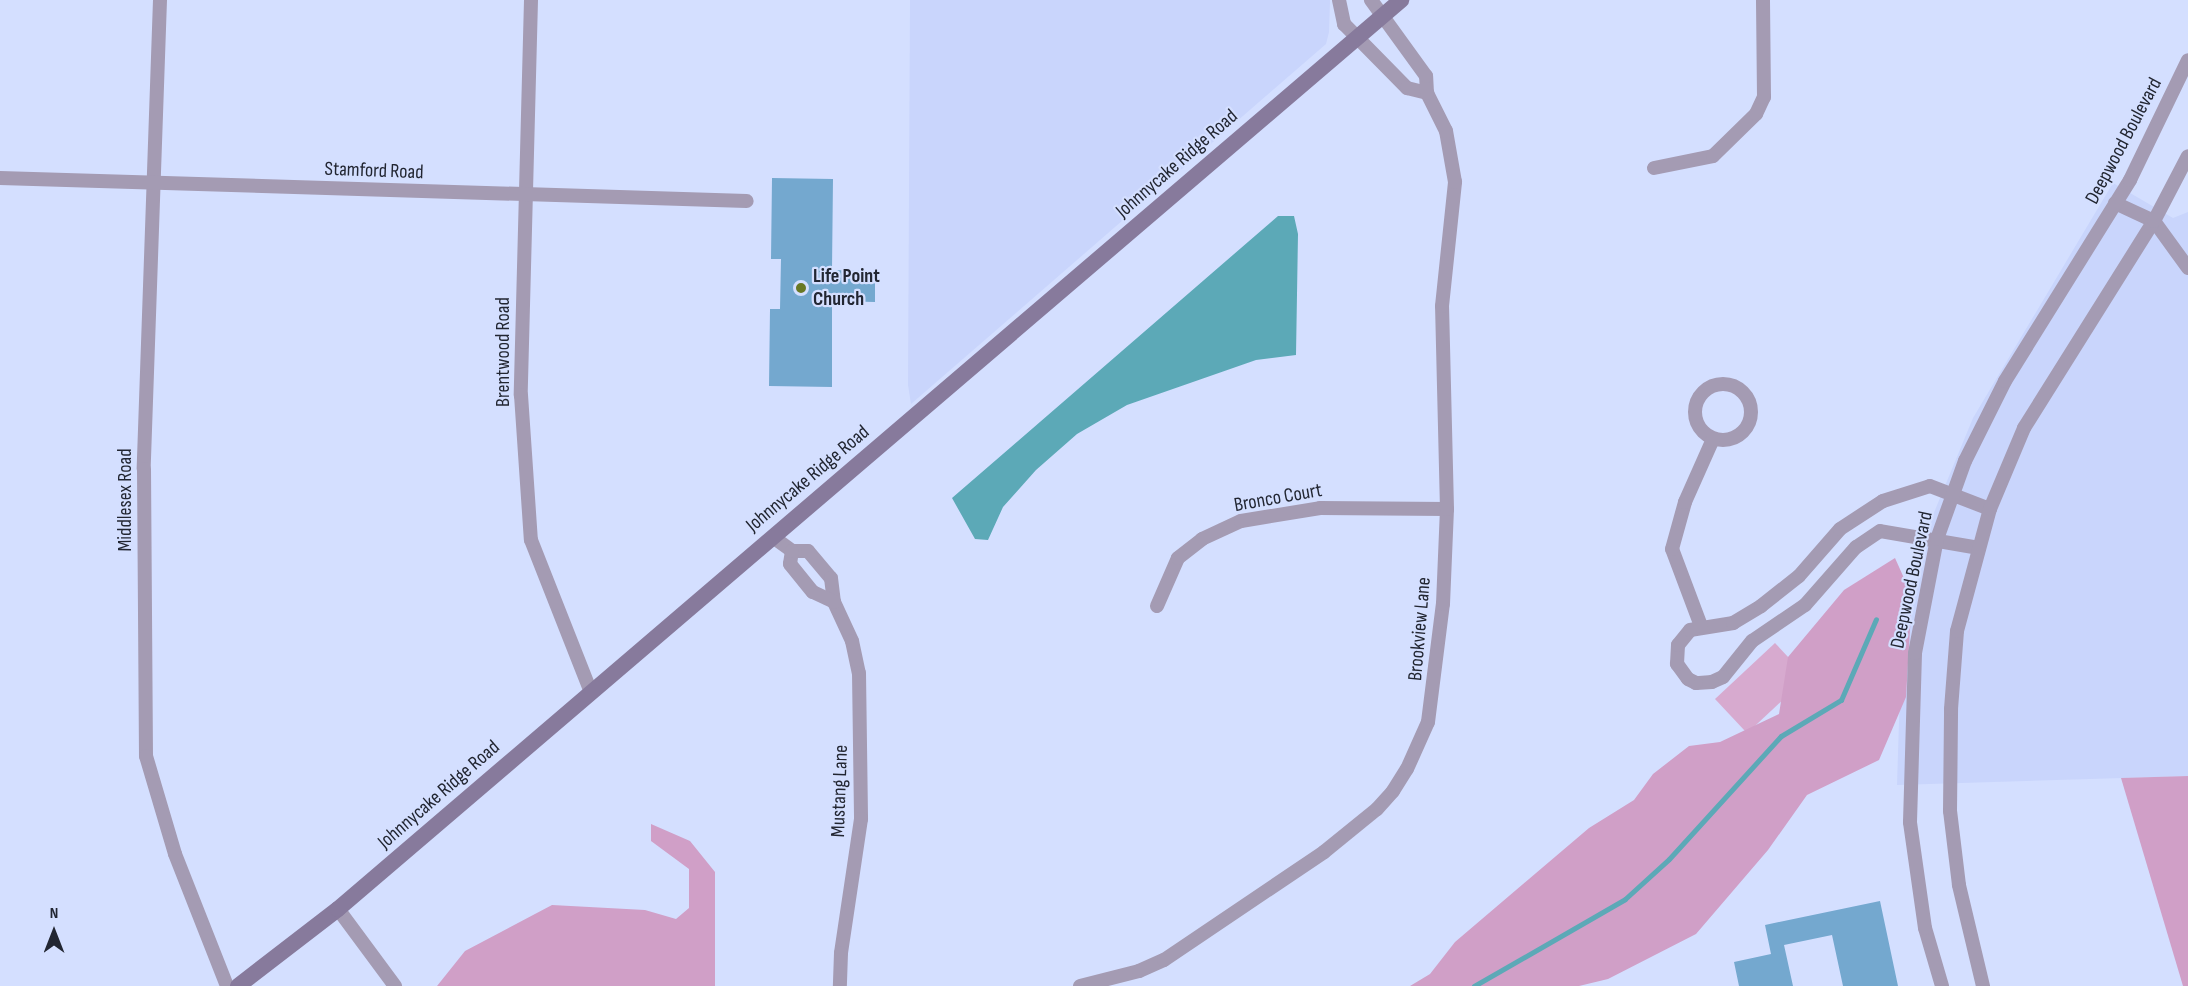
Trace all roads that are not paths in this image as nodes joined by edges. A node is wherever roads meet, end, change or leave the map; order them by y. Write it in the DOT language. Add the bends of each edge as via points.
graph roads {
  1 [pos="160,0"];
  2 [pos="531,0"];
  3 [pos="1340,0"];
  4 [pos="1371,0"];
  5 [pos="1401,0"];
  6 [pos="1763,0"];
  7 [pos="1381,16"];
  8 [pos="1356,37"];
  9 [pos="2188,60"];
  10 [pos="1427,93"];
  11 [pos="2188,156"];
  12 [pos="1654,168"];
  13 [pos="0,178"];
  14 [pos="153,182"];
  15 [pos="525,196"];
  16 [pos="747,201"];
  17 [pos="2115,203"];
  18 [pos="2154,221"];
  19 [pos="2188,268"];
  20 [pos="1713,439"];
  21 [pos="1952,496"];
  22 [pos="1447,509"];
  23 [pos="1990,509"];
  24 [pos="773,537"];
  25 [pos="1937,540"];
  26 [pos="1979,548"];
  27 [pos="792,551"];
  28 [pos="834,602"];
  29 [pos="1157,606"];
  30 [pos="1701,626"];
  31 [pos="591,692"];
  32 [pos="338,909"];
  33 [pos="227,986"];
  34 [pos="238,986"];
  35 [pos="395,986"];
  36 [pos="840,986"];
  37 [pos="1080,986"];
  38 [pos="1942,986"];
  39 [pos="1983,986"];
  1 -- 14 [label="street, Middlesex Road"];
  2 -- 15 [label="street, Brentwood Road"];
  3 -- 8 [label="street" via="1344,24"];
  4 -- 7 [label="street, Brookview Lane"];
  5 -- 7 [label="main road, Johnnycake Ridge Road"];
  6 -- 12 [label="street" via="1764,97 1756,114 1713,156"];
  7 -- 8 [label="main road, Johnnycake Ridge Road"];
  7 -- 10 [label="street, Brookview Lane" via="1426,76"];
  8 -- 10 [label="street" via="1407,88"];
  8 -- 24 [label="main road, Johnnycake Ridge Road"];
  9 -- 17 [label="street, Deepwood Boulevard"];
  10 -- 22 [label="street, Brookview Lane" via="1446,131 1455,182 1442,306"];
  11 -- 18 [label="street"];
  13 -- 14 [label="street, Stamford Road"];
  14 -- 15 [label="street, Stamford Road"];
  14 -- 33 [label="street, Middlesex Road" via="144,469 146,756 175,854"];
  15 -- 16 [label="street, Stamford Road"];
  15 -- 31 [label="street, Brentwood Road" via="521,395 531,540"];
  17 -- 18 [label="street"];
  17 -- 21 [label="street, Deepwood Boulevard" via="2005,381"];
  18 -- 19 [label="street"];
  18 -- 23 [label="street" via="2024,428"];
  20 -- 20 [label="street" via="1696,421 1696,403 1714,385 1732,385 1750,403 1750,421 1739,435"];
  20 -- 30 [label="street" via="1685,502 1672,549"];
  21 -- 23 [label="street"];
  21 -- 25 [label="street, Deepwood Boulevard"];
  21 -- 30 [label="street" via="1930,486 1882,501 1840,529 1799,576 1761,606 1733,622"];
  22 -- 29 [label="street, Bronco Court" via="1320,508 1241,521 1189,547 1178,558"];
  22 -- 37 [label="street, Brookview Lane" via="1434,693 1417,749 1393,791 1324,852 1198,940 1139,971"];
  23 -- 26 [label="street"];
  24 -- 27 [label="street, Mustang Lane"];
  24 -- 31 [label="main road, Johnnycake Ridge Road"];
  25 -- 26 [label="street"];
  25 -- 30 [label="street" via="1880,531 1867,538 1805,605 1752,641 1722,677 1705,684 1688,679 1677,664 1683,636"];
  25 -- 38 [label="street, Deepwood Boulevard" via="1915,653 1911,822 1925,928"];
  26 -- 39 [label="street" via="1957,631 1950,811 1959,885"];
  27 -- 28 [label="street" via="790,564 813,592"];
  27 -- 28 [label="street, Mustang Lane" via="808,551 831,578"];
  28 -- 36 [label="street, Mustang Lane" via="852,641 859,672 862,765 861,819 841,953"];
  31 -- 32 [label="main road, Johnnycake Ridge Road"];
  32 -- 34 [label="main road, Johnnycake Ridge Road"];
  32 -- 35 [label="street"];
}
